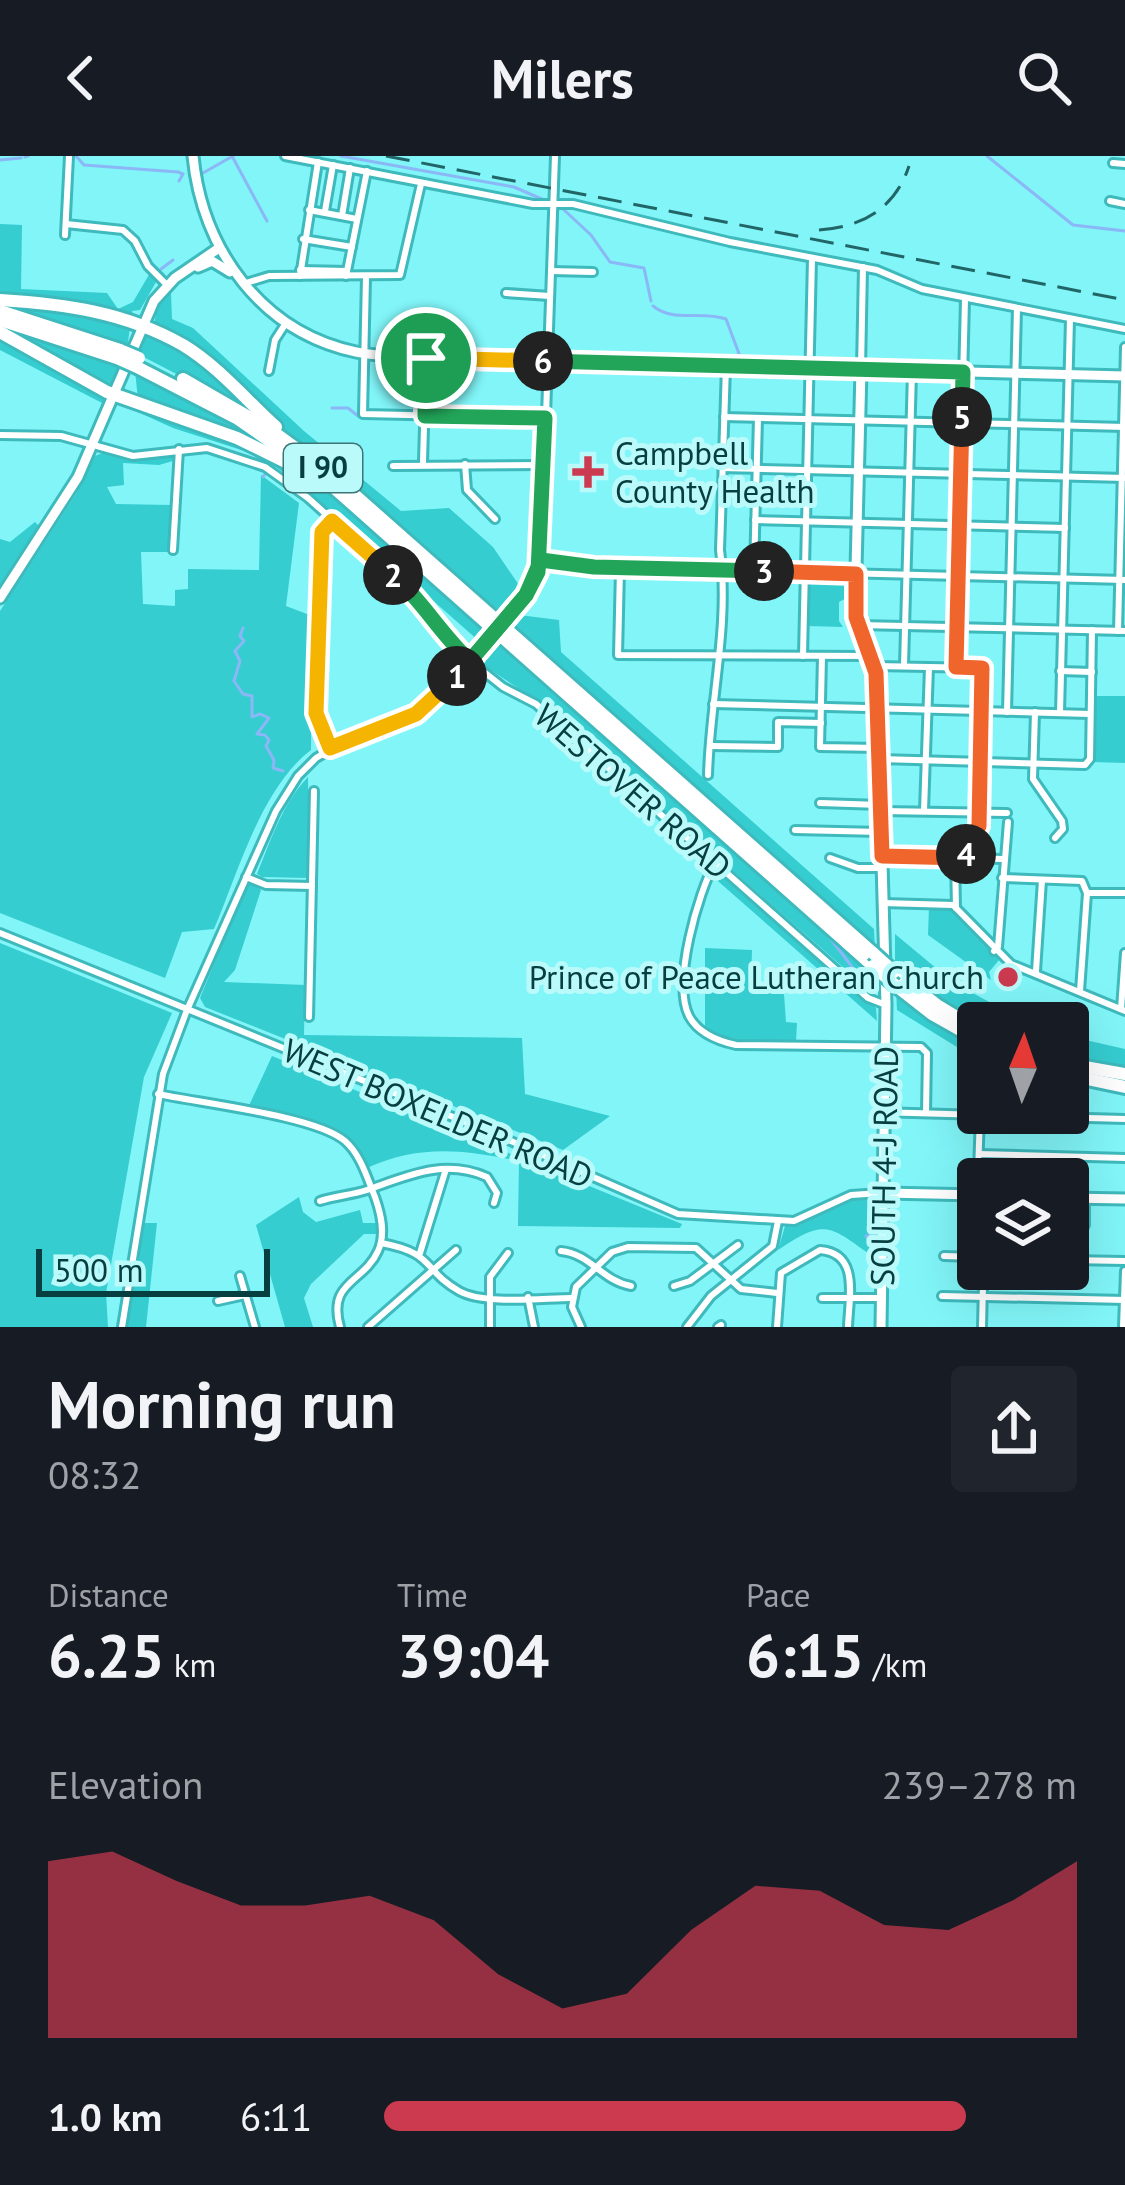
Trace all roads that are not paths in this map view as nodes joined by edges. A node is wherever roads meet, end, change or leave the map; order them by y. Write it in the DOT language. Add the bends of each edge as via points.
graph roads {
  1 [pos="69,156"];
  2 [pos="193,156"];
  3 [pos="285,156"];
  4 [pos="555,156"];
  5 [pos="317,162"];
  6 [pos="1113,163"];
  7 [pos="1125,164"];
  8 [pos="333,165"];
  9 [pos="350,168"];
  10 [pos="367,171"];
  11 [pos="421,182"];
  12 [pos="1110,201"];
  13 [pos="554,204"];
  14 [pos="1125,204"];
  15 [pos="309,210"];
  16 [pos="325,211"];
  17 [pos="342,215"];
  18 [pos="357,219"];
  19 [pos="66,224"];
  20 [pos="65,235"];
  21 [pos="303,239"];
  22 [pos="352,247"];
  23 [pos="220,248"];
  24 [pos="812,258"];
  25 [pos="863,267"];
  26 [pos="551,271"];
  27 [pos="593,272"];
  28 [pos="300,273"];
  29 [pos="347,274"];
  30 [pos="235,275"];
  31 [pos="365,277"];
  32 [pos="171,281"];
  33 [pos="244,285"];
  34 [pos="506,293"];
  35 [pos="550,296"];
  36 [pos="964,298"];
  37 [pos="0,300"];
  38 [pos="1017,308"];
  39 [pos="0,316"];
  40 [pos="1070,319"];
  41 [pos="286,323"];
  42 [pos="141,327"];
  43 [pos="1125,329"];
  44 [pos="0,332"];
  45 [pos="1125,347"];
  46 [pos="363,354"];
  47 [pos="426,358"];
  48 [pos="548,361"];
  49 [pos="137,362"];
  50 [pos="726,366"];
  51 [pos="809,368"];
  52 [pos="861,369"];
  53 [pos="912,370"];
  54 [pos="269,371"];
  55 [pos="963,372"];
  56 [pos="1016,373"];
  57 [pos="1069,374"];
  58 [pos="1125,376"];
  59 [pos="113,395"];
  60 [pos="425,416"];
  61 [pos="724,417"];
  62 [pos="545,418"];
  63 [pos="758,418"];
  64 [pos="809,419"];
  65 [pos="860,420"];
  66 [pos="911,422"];
  67 [pos="962,423"];
  68 [pos="1015,423"];
  69 [pos="1067,425"];
  70 [pos="1124,427"];
  71 [pos="0,435"];
  72 [pos="93,445"];
  73 [pos="178,448"];
  74 [pos="423,464"];
  75 [pos="465,464"];
  76 [pos="544,464"];
  77 [pos="393,466"];
  78 [pos="722,468"];
  79 [pos="756,469"];
  80 [pos="807,470"];
  81 [pos="859,471"];
  82 [pos="909,472"];
  83 [pos="332,474"];
  84 [pos="961,474"];
  85 [pos="1013,475"];
  86 [pos="1066,476"];
  87 [pos="1123,478"];
  88 [pos="495,519"];
  89 [pos="755,520"];
  90 [pos="332,521"];
  91 [pos="806,521"];
  92 [pos="857,522"];
  93 [pos="908,524"];
  94 [pos="959,525"];
  95 [pos="1012,526"];
  96 [pos="1066,527"];
  97 [pos="1123,528"];
  98 [pos="386,532"];
  99 [pos="173,550"];
  100 [pos="541,560"];
  101 [pos="620,568"];
  102 [pos="722,570"];
  103 [pos="754,571"];
  104 [pos="805,572"];
  105 [pos="856,574"];
  106 [pos="907,574"];
  107 [pos="958,575"];
  108 [pos="1010,577"];
  109 [pos="1064,578"];
  110 [pos="1122,580"];
  111 [pos="0,598"];
  112 [pos="858,625"];
  113 [pos="905,626"];
  114 [pos="957,627"];
  115 [pos="1009,628"];
  116 [pos="1062,629"];
  117 [pos="1092,630"];
  118 [pos="1121,631"];
  119 [pos="721,656"];
  120 [pos="803,656"];
  121 [pos="822,656"];
  122 [pos="470,661"];
  123 [pos="872,661"];
  124 [pos="904,666"];
  125 [pos="928,667"];
  126 [pos="956,667"];
  127 [pos="1060,671"];
  128 [pos="1092,672"];
  129 [pos="713,704"];
  130 [pos="821,706"];
  131 [pos="878,708"];
  132 [pos="927,709"];
  133 [pos="981,711"];
  134 [pos="1007,712"];
  135 [pos="1035,712"];
  136 [pos="1060,713"];
  137 [pos="1090,714"];
  138 [pos="821,722"];
  139 [pos="710,746"];
  140 [pos="330,748"];
  141 [pos="879,753"];
  142 [pos="926,760"];
  143 [pos="980,762"];
  144 [pos="1034,764"];
  145 [pos="708,775"];
  146 [pos="314,790"];
  147 [pos="820,803"];
  148 [pos="881,808"];
  149 [pos="924,812"];
  150 [pos="979,813"];
  151 [pos="796,830"];
  152 [pos="881,832"];
  153 [pos="1055,838"];
  154 [pos="830,858"];
  155 [pos="960,858"];
  156 [pos="1004,859"];
  157 [pos="715,862"];
  158 [pos="882,862"];
  159 [pos="245,877"];
  160 [pos="1003,878"];
  161 [pos="1042,880"];
  162 [pos="313,886"];
  163 [pos="1087,893"];
  164 [pos="1125,893"];
  165 [pos="884,903"];
  166 [pos="956,908"];
  167 [pos="7,932"];
  168 [pos="994,951"];
  169 [pos="1125,953"];
  170 [pos="873,959"];
  171 [pos="1036,971"];
  172 [pos="894,979"];
  173 [pos="1080,992"];
  174 [pos="868,998"];
  175 [pos="886,1004"];
  176 [pos="187,1010"];
  177 [pos="1123,1010"];
  178 [pos="309,1017"];
  179 [pos="957,1017"];
  180 [pos="957,1028"];
  181 [pos="883,1029"];
  182 [pos="887,1046"];
  183 [pos="1089,1068"];
  184 [pos="1122,1073"];
  185 [pos="1089,1079"];
  186 [pos="1125,1086"];
  187 [pos="158,1094"];
  188 [pos="882,1112"];
  189 [pos="926,1114"];
  190 [pos="957,1115"];
  191 [pos="1089,1118"];
  192 [pos="1125,1119"];
  193 [pos="979,1134"];
  194 [pos="978,1154"];
  195 [pos="978,1158"];
  196 [pos="1125,1158"];
  197 [pos="446,1169"];
  198 [pos="880,1171"];
  199 [pos="371,1188"];
  200 [pos="885,1193"];
  201 [pos="921,1194"];
  202 [pos="957,1195"];
  203 [pos="1089,1198"];
  204 [pos="1125,1199"];
  205 [pos="320,1201"];
  206 [pos="494,1203"];
  207 [pos="778,1221"];
  208 [pos="381,1243"];
  209 [pos="738,1245"];
  210 [pos="456,1250"];
  211 [pos="561,1251"];
  212 [pos="419,1253"];
  213 [pos="508,1253"];
  214 [pos="944,1256"];
  215 [pos="957,1256"];
  216 [pos="1089,1260"];
  217 [pos="1125,1261"];
  218 [pos="714,1262"];
  219 [pos="596,1268"];
  220 [pos="436,1270"];
  221 [pos="1125,1271"];
  222 [pos="240,1276"];
  223 [pos="728,1280"];
  224 [pos="631,1286"];
  225 [pos="674,1286"];
  226 [pos="982,1290"];
  227 [pos="777,1293"];
  228 [pos="245,1295"];
  229 [pos="942,1296"];
  230 [pos="488,1297"];
  231 [pos="983,1297"];
  232 [pos="528,1298"];
  233 [pos="572,1298"];
  234 [pos="822,1298"];
  235 [pos="849,1298"];
  236 [pos="881,1298"];
  237 [pos="1124,1300"];
  238 [pos="218,1301"];
  239 [pos="382,1318"];
  240 [pos="691,1326"];
  241 [pos="122,1327"];
  242 [pos="255,1327"];
  243 [pos="340,1327"];
  244 [pos="368,1327"];
  245 [pos="389,1327"];
  246 [pos="490,1327"];
  247 [pos="534,1327"];
  248 [pos="580,1327"];
  249 [pos="777,1327"];
  250 [pos="848,1327"];
  251 [pos="880,1327"];
  252 [pos="982,1327"];
  253 [pos="1124,1327"];
  1 -- 19 [label="street"];
  2 -- 23 [label="main road" via="197,192"];
  3 -- 5 [label="street"];
  4 -- 13 [label="street"];
  5 -- 8 [label="street"];
  5 -- 15 [label="street"];
  6 -- 7 [label="street"];
  8 -- 9 [label="street"];
  8 -- 16 [label="street"];
  9 -- 10 [label="street"];
  9 -- 17 [label="street"];
  10 -- 11 [label="street"];
  10 -- 18 [label="street"];
  11 -- 13 [label="street"];
  11 -- 31 [label="street" via="400,275"];
  12 -- 14 [label="street"];
  13 -- 24 [label="street"];
  13 -- 26 [label="street"];
  15 -- 16 [label="street"];
  15 -- 21 [label="street"];
  16 -- 17 [label="street"];
  17 -- 18 [label="street"];
  18 -- 22 [label="street"];
  19 -- 20 [label="street"];
  19 -- 32 [label="street" via="124,230 148,266"];
  21 -- 22 [label="street"];
  21 -- 28 [label="street"];
  22 -- 29 [label="street"];
  23 -- 30 [label="main road"];
  23 -- 32 [label="main road"];
  24 -- 25 [label="street"];
  24 -- 51 [label="street"];
  25 -- 36 [label="street"];
  25 -- 52 [label="street"];
  26 -- 27 [label="street"];
  26 -- 35 [label="street"];
  28 -- 29 [label="street"];
  28 -- 33 [label="street"];
  29 -- 31 [label="street"];
  30 -- 32 [label="main road" via="212,261"];
  30 -- 33 [label="main road"];
  31 -- 46 [label="street"];
  32 -- 42 [label="main road"];
  33 -- 41 [label="main road"];
  34 -- 35 [label="street"];
  35 -- 48 [label="street"];
  36 -- 38 [label="street"];
  36 -- 55 [label="street"];
  37 -- 42 [label="highway, I 90" via="85,307"];
  38 -- 40 [label="street"];
  38 -- 56 [label="street"];
  39 -- 49 [label="highway, I 90, bridge"];
  40 -- 43 [label="street"];
  40 -- 57 [label="street"];
  41 -- 46 [label="main road"];
  41 -- 54 [label="street"];
  42 -- 59 [label="main road"];
  42 -- 83 [label="highway, I 90" via="203,360"];
  44 -- 59 [label="highway, I 90"];
  45 -- 58 [label="street"];
  46 -- 47 [label="main road"];
  46 -- 60 [label="street" via="363,414"];
  47 -- 48 [label="main road"];
  47 -- 60 [label="street"];
  48 -- 50 [label="main road"];
  48 -- 62 [label="street"];
  49 -- 83 [label="highway, I 90" via="229,404"];
  49 -- 98 [label="highway, I 90" via="276,444"];
  50 -- 51 [label="main road"];
  50 -- 61 [label="street"];
  51 -- 52 [label="main road"];
  51 -- 64 [label="street"];
  52 -- 53 [label="main road"];
  52 -- 65 [label="main road, SOUTH 4-J ROAD"];
  53 -- 55 [label="main road"];
  53 -- 66 [label="street"];
  55 -- 56 [label="main road"];
  55 -- 67 [label="street"];
  56 -- 57 [label="main road"];
  56 -- 68 [label="street"];
  57 -- 58 [label="main road"];
  57 -- 69 [label="street"];
  58 -- 70 [label="street"];
  59 -- 72 [label="main road"];
  59 -- 98 [label="highway, I 90" via="260,448"];
  60 -- 62 [label="street"];
  60 -- 74 [label="street"];
  61 -- 63 [label="street"];
  61 -- 78 [label="street"];
  62 -- 76 [label="street"];
  63 -- 64 [label="street"];
  63 -- 79 [label="street"];
  64 -- 65 [label="street"];
  64 -- 80 [label="street"];
  65 -- 66 [label="street"];
  65 -- 81 [label="main road, SOUTH 4-J ROAD"];
  66 -- 67 [label="street"];
  66 -- 82 [label="street"];
  67 -- 68 [label="street"];
  67 -- 84 [label="street"];
  68 -- 69 [label="street"];
  68 -- 85 [label="street"];
  69 -- 70 [label="street"];
  69 -- 86 [label="street"];
  70 -- 87 [label="street"];
  71 -- 72 [label="street, WESTOVER ROAD"];
  72 -- 73 [label="street, WESTOVER ROAD" via="133,456"];
  72 -- 111 [label="main road"];
  73 -- 90 [label="street, WESTOVER ROAD" via="243,457"];
  73 -- 99 [label="street"];
  74 -- 75 [label="street"];
  74 -- 77 [label="street"];
  75 -- 76 [label="street"];
  75 -- 88 [label="street" via="467,490"];
  76 -- 100 [label="street"];
  78 -- 79 [label="street"];
  78 -- 102 [label="street"];
  79 -- 80 [label="street"];
  79 -- 89 [label="street"];
  80 -- 81 [label="street"];
  80 -- 91 [label="street"];
  81 -- 82 [label="street"];
  81 -- 92 [label="main road, SOUTH 4-J ROAD"];
  82 -- 84 [label="street"];
  82 -- 93 [label="street"];
  83 -- 170 [label="highway, I 90"];
  84 -- 85 [label="street"];
  84 -- 94 [label="street"];
  85 -- 86 [label="street"];
  85 -- 95 [label="street"];
  86 -- 87 [label="street"];
  86 -- 96 [label="street"];
  87 -- 97 [label="street"];
  89 -- 91 [label="street"];
  89 -- 103 [label="street"];
  90 -- 122 [label="street, WESTOVER ROAD" via="416,595"];
  90 -- 140 [label="street" via="321,540 316,701"];
  91 -- 92 [label="street"];
  91 -- 104 [label="street"];
  92 -- 93 [label="street"];
  92 -- 105 [label="main road, SOUTH 4-J ROAD"];
  93 -- 94 [label="street"];
  93 -- 106 [label="street"];
  94 -- 95 [label="street"];
  94 -- 107 [label="street"];
  95 -- 96 [label="street"];
  95 -- 108 [label="street"];
  96 -- 109 [label="street"];
  97 -- 110 [label="street"];
  98 -- 170 [label="highway, I 90"];
  100 -- 101 [label="street"];
  100 -- 122 [label="street, bridge" via="515,609"];
  101 -- 102 [label="street"];
  101 -- 119 [label="street" via="617,655"];
  102 -- 103 [label="street"];
  102 -- 119 [label="street"];
  103 -- 104 [label="street"];
  104 -- 105 [label="street"];
  104 -- 120 [label="street"];
  105 -- 106 [label="street"];
  105 -- 112 [label="main road, SOUTH 4-J ROAD"];
  106 -- 107 [label="street"];
  106 -- 113 [label="street"];
  107 -- 108 [label="street"];
  107 -- 114 [label="street"];
  108 -- 109 [label="street"];
  108 -- 115 [label="street"];
  109 -- 110 [label="street"];
  109 -- 116 [label="street"];
  110 -- 118 [label="street"];
  112 -- 113 [label="street"];
  112 -- 123 [label="main road, SOUTH 4-J ROAD"];
  113 -- 114 [label="street"];
  113 -- 124 [label="street"];
  114 -- 115 [label="street"];
  114 -- 126 [label="street"];
  115 -- 116 [label="street"];
  115 -- 134 [label="street"];
  116 -- 117 [label="street"];
  116 -- 127 [label="street"];
  117 -- 118 [label="street"];
  117 -- 128 [label="street"];
  119 -- 120 [label="street"];
  119 -- 129 [label="street"];
  120 -- 121 [label="street"];
  121 -- 123 [label="street"];
  121 -- 130 [label="street"];
  122 -- 140 [label="street" via="416,714"];
  122 -- 157 [label="street, WESTOVER ROAD" via="536,704"];
  123 -- 124 [label="street"];
  123 -- 131 [label="main road, SOUTH 4-J ROAD"];
  124 -- 125 [label="street"];
  125 -- 126 [label="street"];
  125 -- 132 [label="street"];
  126 -- 133 [label="street" via="982,668"];
  127 -- 128 [label="street"];
  127 -- 136 [label="street"];
  128 -- 137 [label="street"];
  129 -- 130 [label="street"];
  129 -- 139 [label="street"];
  130 -- 131 [label="street"];
  130 -- 138 [label="street"];
  131 -- 132 [label="street"];
  131 -- 141 [label="main road, SOUTH 4-J ROAD"];
  132 -- 133 [label="street"];
  132 -- 142 [label="street"];
  133 -- 134 [label="street"];
  133 -- 143 [label="street"];
  134 -- 135 [label="street"];
  135 -- 136 [label="street"];
  135 -- 144 [label="street"];
  136 -- 137 [label="street"];
  137 -- 144 [label="street" via="1088,762"];
  138 -- 139 [label="street" via="778,722 778,747"];
  138 -- 141 [label="street" via="820,747"];
  139 -- 145 [label="street"];
  140 -- 159 [label="street" via="286,793"];
  141 -- 142 [label="street"];
  141 -- 148 [label="main road, SOUTH 4-J ROAD"];
  142 -- 143 [label="street"];
  142 -- 149 [label="street"];
  143 -- 144 [label="street"];
  143 -- 150 [label="street"];
  144 -- 153 [label="street" via="1036,786 1062,820"];
  146 -- 162 [label="street"];
  147 -- 148 [label="street"];
  148 -- 149 [label="street"];
  148 -- 152 [label="main road, SOUTH 4-J ROAD"];
  149 -- 150 [label="street"];
  150 -- 155 [label="street"];
  150 -- 156 [label="street" via="1007,818"];
  151 -- 152 [label="street"];
  152 -- 158 [label="main road, SOUTH 4-J ROAD"];
  154 -- 158 [label="street" via="858,868"];
  155 -- 156 [label="street"];
  155 -- 158 [label="street"];
  155 -- 166 [label="street"];
  156 -- 160 [label="street"];
  157 -- 174 [label="street, WESTOVER ROAD"];
  157 -- 182 [label="street" via="686,954 691,1020 736,1045"];
  158 -- 165 [label="main road, SOUTH 4-J ROAD"];
  159 -- 162 [label="street"];
  159 -- 176 [label="street"];
  160 -- 161 [label="street"];
  160 -- 168 [label="street"];
  161 -- 163 [label="street" via="1082,881"];
  161 -- 171 [label="street"];
  162 -- 178 [label="street"];
  163 -- 164 [label="street"];
  163 -- 173 [label="street"];
  165 -- 166 [label="street"];
  165 -- 175 [label="main road, SOUTH 4-J ROAD"];
  166 -- 168 [label="street"];
  167 -- 176 [label="street, WEST BOXELDER ROAD"];
  168 -- 171 [label="street"];
  169 -- 177 [label="street"];
  170 -- 172 [label="highway, I 90, bridge"];
  171 -- 173 [label="street"];
  172 -- 179 [label="highway, I 90"];
  172 -- 180 [label="highway, I 90"];
  173 -- 177 [label="street"];
  174 -- 175 [label="street, WESTOVER ROAD"];
  174 -- 181 [label="street"];
  175 -- 181 [label="main road, SOUTH 4-J ROAD"];
  176 -- 187 [label="street"];
  176 -- 207 [label="street, WEST BOXELDER ROAD" via="667,1211"];
  181 -- 182 [label="main road, SOUTH 4-J ROAD"];
  182 -- 188 [label="main road, SOUTH 4-J ROAD"];
  182 -- 189 [label="street" via="925,1049"];
  183 -- 184 [label="highway"];
  185 -- 186 [label="highway"];
  187 -- 199 [label="street" via="331,1132 355,1153"];
  187 -- 241 [label="street"];
  188 -- 189 [label="street"];
  188 -- 198 [label="main road, SOUTH 4-J ROAD"];
  189 -- 190 [label="street"];
  191 -- 192 [label="street"];
  193 -- 194 [label="street"];
  194 -- 195 [label="street"];
  194 -- 196 [label="street"];
  197 -- 199 [label="street"];
  197 -- 206 [label="street" via="494,1182"];
  197 -- 212 [label="street"];
  198 -- 200 [label="main road, SOUTH 4-J ROAD"];
  198 -- 201 [label="main road"];
  199 -- 205 [label="street"];
  199 -- 208 [label="street"];
  200 -- 201 [label="main road"];
  200 -- 207 [label="street, WEST BOXELDER ROAD" via="851,1195 803,1220"];
  200 -- 236 [label="main road, SOUTH 4-J ROAD"];
  201 -- 202 [label="main road"];
  203 -- 204 [label="main road"];
  207 -- 223 [label="street" via="773,1246"];
  208 -- 212 [label="street"];
  208 -- 243 [label="street" via="340,1296"];
  209 -- 218 [label="street"];
  210 -- 220 [label="street"];
  211 -- 219 [label="street"];
  212 -- 220 [label="street"];
  213 -- 230 [label="street" via="493,1270"];
  214 -- 215 [label="street"];
  216 -- 217 [label="street"];
  218 -- 219 [label="street" via="696,1248 628,1246"];
  218 -- 223 [label="street"];
  218 -- 225 [label="street"];
  219 -- 224 [label="street"];
  219 -- 233 [label="street"];
  220 -- 230 [label="street" via="461,1293"];
  220 -- 239 [label="street"];
  221 -- 237 [label="street"];
  222 -- 228 [label="street"];
  223 -- 227 [label="street" via="747,1292"];
  223 -- 240 [label="street"];
  226 -- 231 [label="street"];
  227 -- 235 [label="street" via="781,1274 828,1250 848,1266"];
  227 -- 249 [label="street"];
  228 -- 238 [label="street"];
  228 -- 242 [label="street"];
  229 -- 231 [label="street"];
  230 -- 232 [label="street"];
  230 -- 246 [label="street"];
  231 -- 237 [label="street"];
  231 -- 252 [label="street"];
  232 -- 233 [label="street"];
  232 -- 247 [label="street"];
  233 -- 248 [label="street"];
  234 -- 235 [label="street"];
  235 -- 236 [label="street"];
  235 -- 250 [label="street"];
  236 -- 251 [label="main road, SOUTH 4-J ROAD"];
  237 -- 253 [label="street"];
  239 -- 244 [label="street"];
  239 -- 245 [label="street"];
}
